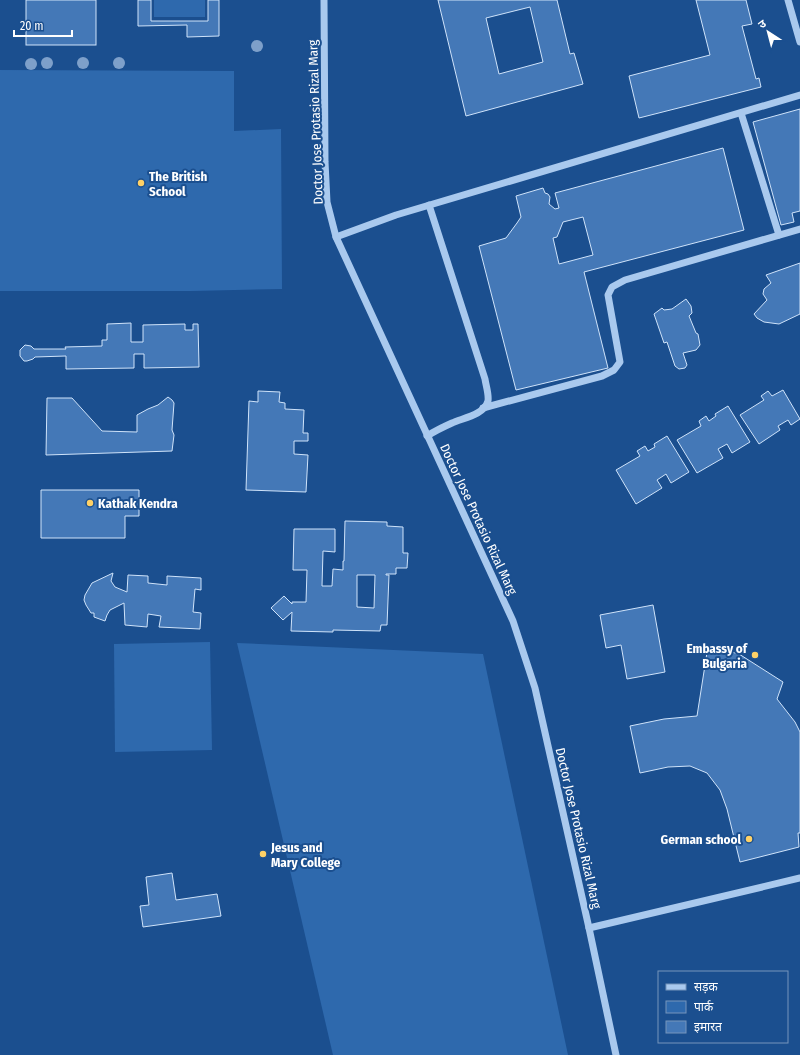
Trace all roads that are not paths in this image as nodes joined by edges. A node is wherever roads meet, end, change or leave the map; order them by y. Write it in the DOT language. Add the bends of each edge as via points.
graph roads {
  1 [pos="324,0"];
  2 [pos="788,0"];
  3 [pos="800,42"];
  4 [pos="800,95"];
  5 [pos="741,113"];
  6 [pos="429,205"];
  7 [pos="800,229"];
  8 [pos="779,235"];
  9 [pos="336,237"];
  10 [pos="483,408"];
  11 [pos="427,436"];
  12 [pos="800,878"];
  13 [pos="590,928"];
  14 [pos="616,1055"];
  1 -- 9 [label="street, Doctor Jose Protasio Rizal Marg" via="327,202"];
  2 -- 3 [label="street"];
  4 -- 5 [label="street"];
  5 -- 6 [label="street"];
  5 -- 8 [label="street"];
  6 -- 9 [label="street"];
  6 -- 10 [label="street" via="485,380 488,401"];
  7 -- 8 [label="street"];
  8 -- 10 [label="street" via="625,280 612,287 608,295 620,362 614,370 602,376"];
  9 -- 11 [label="street, Doctor Jose Protasio Rizal Marg"];
  10 -- 11 [label="street"];
  11 -- 13 [label="street, Doctor Jose Protasio Rizal Marg" via="516,628 535,688"];
  12 -- 13 [label="street"];
  13 -- 14 [label="street, Doctor Jose Protasio Rizal Marg"];
}
